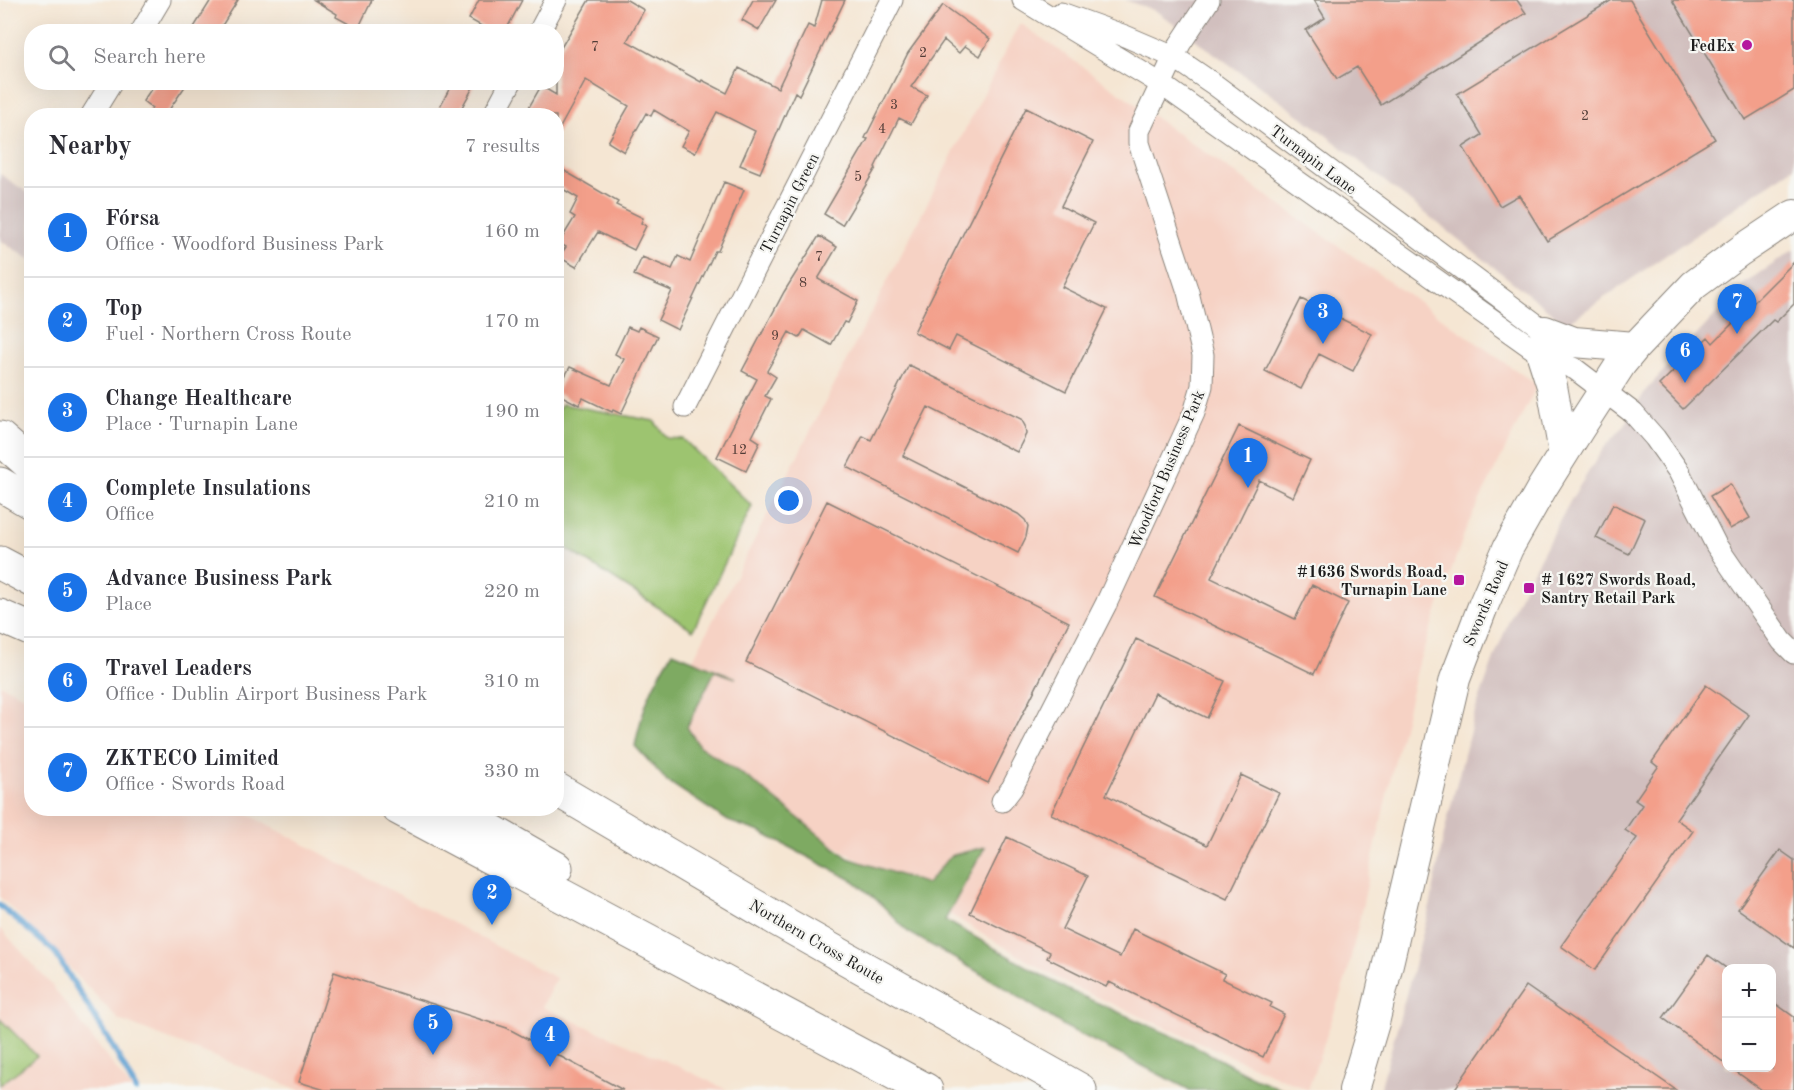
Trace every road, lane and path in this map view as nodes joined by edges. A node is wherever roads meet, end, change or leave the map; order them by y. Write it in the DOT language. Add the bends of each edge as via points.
graph roads {
  1 [pos="160,0"];
  2 [pos="556,0"];
  3 [pos="892,0"];
  4 [pos="1024,0"];
  5 [pos="1209,0"];
  6 [pos="146,24"];
  7 [pos="543,24"];
  8 [pos="1174,57"];
  9 [pos="1161,84"];
  10 [pos="107,90"];
  11 [pos="507,90"];
  12 [pos="95,108"];
  13 [pos="497,108"];
  14 [pos="1794,215"];
  15 [pos="1543,343"];
  16 [pos="1635,347"];
  17 [pos="1604,391"];
  18 [pos="685,407"];
  19 [pos="0,438"];
  20 [pos="1564,453"];
  21 [pos="24,459"];
  22 [pos="0,484"];
  23 [pos="0,498"];
  24 [pos="24,498"];
  25 [pos="24,510"];
  26 [pos="0,563"];
  27 [pos="24,576"];
  28 [pos="0,616"];
  29 [pos="24,626"];
  30 [pos="1794,653"];
  31 [pos="564,794"];
  32 [pos="1002,801"];
  33 [pos="564,802"];
  34 [pos="413,816"];
  35 [pos="466,816"];
  36 [pos="780,921"];
  37 [pos="926,1090"];
  38 [pos="946,1090"];
  39 [pos="1080,1090"];
  40 [pos="1354,1090"];
  1 -- 6 [label="street"];
  2 -- 7 [label="street"];
  3 -- 18 [label="street, Turnapin Green"];
  4 -- 8 [label="street, Turnapin Lane"];
  4 -- 9 [label="street, Turnapin Lane"];
  5 -- 8 [label="street, Woodford Business Park"];
  8 -- 9 [label="street, Woodford Business Park"];
  8 -- 15 [label="street, Turnapin Lane"];
  9 -- 15 [label="street, Turnapin Lane"];
  9 -- 32 [label="street, Woodford Business Park" via="1139,131 1139,143 1196,319 1203,355 1202,386 1194,413 1106,604"];
  10 -- 12 [label="street"];
  11 -- 13 [label="street"];
  14 -- 16 [label="main road, Swords Road" via="1694,285"];
  15 -- 16 [label="main road"];
  15 -- 17 [label="street, Turnapin Lane"];
  15 -- 20 [label="main road"];
  16 -- 17 [label="main road, Swords Road"];
  17 -- 20 [label="main road, Swords Road"];
  17 -- 30 [label="street, Turnapin Lane" via="1633,413 1655,438 1679,472 1716,544"];
  19 -- 21 [label="highway"];
  20 -- 40 [label="main road, Swords Road" via="1508,548 1455,679 1374,1023"];
  22 -- 24 [label="highway"];
  23 -- 25 [label="highway"];
  26 -- 27 [label="highway"];
  28 -- 29 [label="highway"];
  31 -- 36 [label="highway, Northern Cross Route"];
  33 -- 36 [label="highway"];
  34 -- 37 [label="highway"];
  35 -- 38 [label="highway"];
  36 -- 39 [label="highway, Northern Cross Route"];
}
